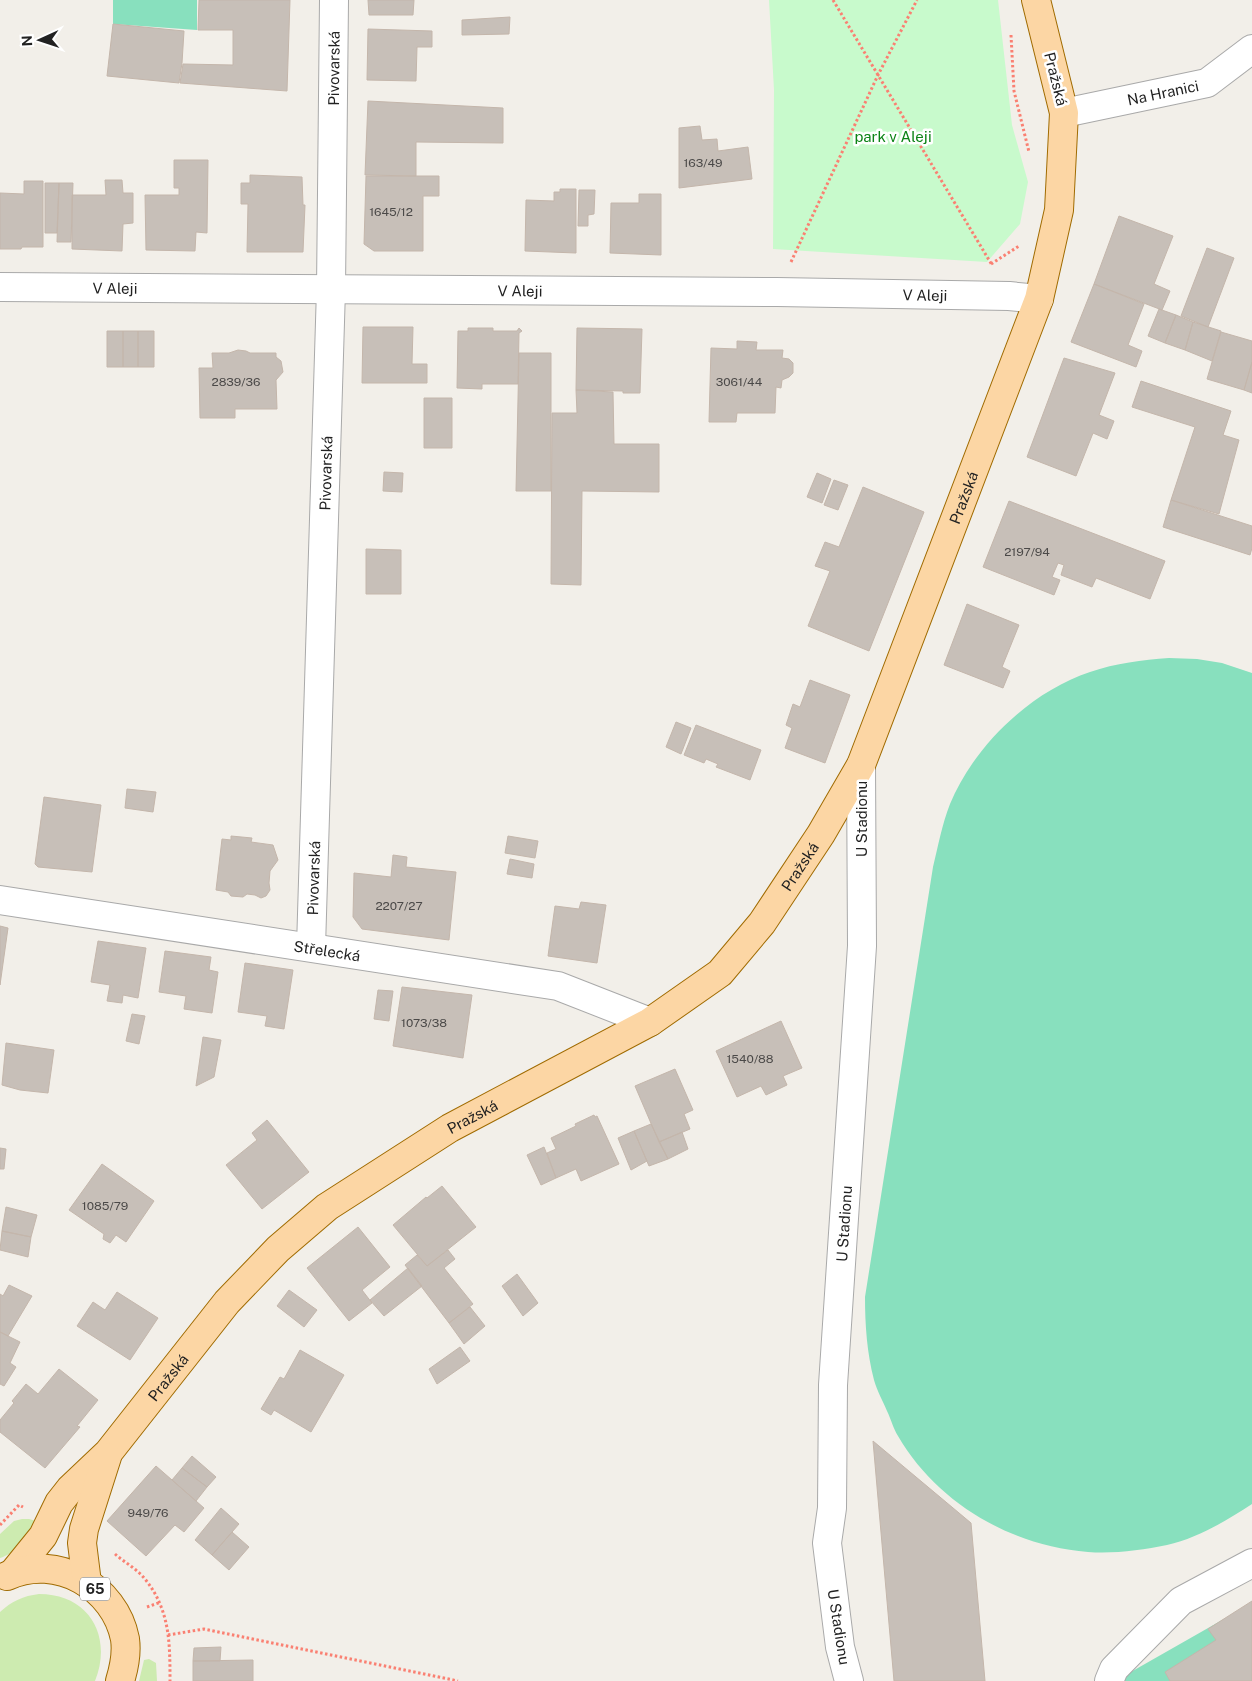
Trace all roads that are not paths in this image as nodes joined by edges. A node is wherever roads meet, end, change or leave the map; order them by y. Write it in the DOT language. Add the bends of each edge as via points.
graph roads {
  1 [pos="334,0"];
  2 [pos="1036,0"];
  3 [pos="1252,49"];
  4 [pos="1064,113"];
  5 [pos="0,287"];
  6 [pos="331,289"];
  7 [pos="1040,299"];
  8 [pos="861,764"];
  9 [pos="0,900"];
  10 [pos="311,947"];
  11 [pos="650,1022"];
  12 [pos="108,1453"];
  13 [pos="1252,1563"];
  14 [pos="7,1576"];
  15 [pos="88,1583"];
  16 [pos="120,1681"];
  17 [pos="849,1681"];
  18 [pos="1109,1681"];
  1 -- 6 [label="street, Pivovarská"];
  2 -- 4 [label="main road, Pražská"];
  3 -- 4 [label="street, Na Hranici" via="1207,83"];
  4 -- 7 [label="main road, Pražská" via="1059,210"];
  5 -- 6 [label="street, V Aleji"];
  6 -- 7 [label="street, V Aleji" via="777,292"];
  6 -- 10 [label="street, Pivovarská"];
  7 -- 8 [label="main road, Pražská"];
  8 -- 11 [label="main road, Pražská" via="821,834 762,923 720,973"];
  8 -- 17 [label="street, U Stadionu" via="862,946 833,1385 832,1508 827,1544 840,1646"];
  9 -- 10 [label="street, Střelecká"];
  10 -- 11 [label="street, Střelecká" via="558,986"];
  11 -- 12 [label="main road, Pražská" via="450,1128 327,1207 278,1249 227,1302"];
  12 -- 14 [label="main road, Pražská" via="70,1489 59,1503 43,1536"];
  12 -- 15 [label="main road, Pražská" via="84,1529 82,1543"];
  13 -- 18 [label="street" via="1181,1601 1114,1669"];
  14 -- 15 [label="main road, Pražská / 65" via="44,1568 74,1575"];
  15 -- 16 [label="main road, Pražská / 65" via="105,1598 118,1618 125,1640 125,1664"];
}
